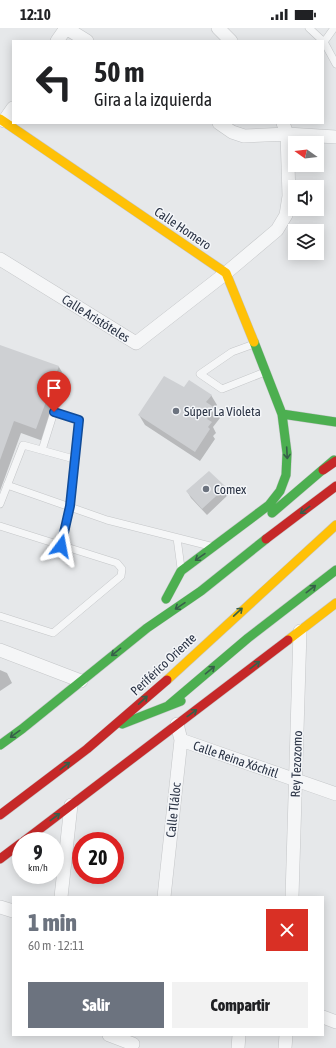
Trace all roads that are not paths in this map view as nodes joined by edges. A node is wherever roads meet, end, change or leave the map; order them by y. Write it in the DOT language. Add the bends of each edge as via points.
graph roads {
  1 [pos="66,28"];
  2 [pos="218,28"];
  3 [pos="309,28"];
  4 [pos="334,28"];
  5 [pos="58,40"];
  6 [pos="85,40"];
  7 [pos="230,40"];
  8 [pos="322,40"];
  9 [pos="324,42"];
  10 [pos="336,64"];
  11 [pos="12,109"];
  12 [pos="2,120"];
  13 [pos="220,124"];
  14 [pos="285,129"];
  15 [pos="336,137"];
  16 [pos="0,259"];
  17 [pos="226,273"];
  18 [pos="254,344"];
  19 [pos="266,372"];
  20 [pos="336,413"];
  21 [pos="282,414"];
  22 [pos="333,422"];
  23 [pos="42,450"];
  24 [pos="336,457"];
  25 [pos="74,460"];
  26 [pos="336,461"];
  27 [pos="323,470"];
  28 [pos="7,485"];
  29 [pos="336,486"];
  30 [pos="0,504"];
  31 [pos="70,506"];
  32 [pos="264,521"];
  33 [pos="336,525"];
  34 [pos="0,526"];
  35 [pos="177,538"];
  36 [pos="61,546"];
  37 [pos="215,547"];
  38 [pos="336,570"];
  39 [pos="181,571"];
  40 [pos="184,585"];
  41 [pos="166,600"];
  42 [pos="336,603"];
  43 [pos="0,616"];
  44 [pos="147,628"];
  45 [pos="300,631"];
  46 [pos="0,650"];
  47 [pos="81,681"];
  48 [pos="224,689"];
  49 [pos="169,704"];
  50 [pos="177,724"];
  51 [pos="114,727"];
  52 [pos="181,740"];
  53 [pos="0,745"];
  54 [pos="296,780"];
  55 [pos="336,794"];
  56 [pos="71,805"];
  57 [pos="0,815"];
  58 [pos="36,832"];
  59 [pos="12,850"];
  60 [pos="0,859"];
  61 [pos="61,896"];
  62 [pos="164,896"];
  63 [pos="292,896"];
  64 [pos="0,907"];
  65 [pos="12,911"];
  66 [pos="324,1017"];
  67 [pos="336,1022"];
  68 [pos="112,1036"];
  69 [pos="239,1036"];
  70 [pos="286,1036"];
  71 [pos="133,1042"];
  72 [pos="238,1048"];
  73 [pos="285,1048"];
  1 -- 5 [label="street"];
  1 -- 6 [label="street"];
  2 -- 7 [label="street"];
  3 -- 8 [label="lane"];
  4 -- 9 [label="lane"];
  9 -- 10 [label="lane"];
  11 -- 12 [label="street"];
  12 -- 17 [label="main road, Calle Homero"];
  13 -- 14 [label="street" via="244,136"];
  14 -- 15 [label="street"];
  14 -- 17 [label="street" via="289,196 286,215 277,230"];
  16 -- 17 [label="street, Calle Aristóteles" via="136,343"];
  17 -- 18 [label="main road"];
  18 -- 19 [label="main road"];
  18 -- 19 [label="lane" via="232,352 200,374 222,389"];
  19 -- 21 [label="main road"];
  20 -- 22 [label="lane"];
  21 -- 22 [label="main road"];
  21 -- 37 [label="main road, one-way" via="287,453 286,475 280,490 269,505"];
  23 -- 25 [label="lane"];
  23 -- 25 [label="lane" via="54,412 79,420"];
  23 -- 28 [label="lane" via="23,445"];
  24 -- 27 [label="main road"];
  25 -- 31 [label="lane"];
  26 -- 27 [label="main road"];
  27 -- 32 [label="main road"];
  28 -- 30 [label="lane"];
  28 -- 31 [label="lane"];
  29 -- 44 [label="main road, one-way" via="201,592"];
  31 -- 35 [label="lane" via="107,520"];
  31 -- 36 [label="lane"];
  51 -- 33 [label="main road, Periférico Oriente, one-way"];
  34 -- 36 [label="lane"];
  35 -- 37 [label="lane"];
  35 -- 39 [label="lane"];
  36 -- 43 [label="lane" via="117,563 122,569 121,576 53,633"];
  37 -- 39 [label="main road, one-way"];
  49 -- 38 [label="main road, one-way" via="248,638"];
  39 -- 41 [label="main road"];
  40 -- 41 [label="main road"];
  41 -- 44 [label="main road"];
  42 -- 45 [label="main road"];
  44 -- 47 [label="main road, one-way"];
  48 -- 45 [label="main road, one-way"];
  45 -- 54 [label="street, Rey Tezozomo"];
  46 -- 47 [label="street"];
  47 -- 53 [label="main road, one-way"];
  48 -- 49 [label="main road"];
  50 -- 48 [label="main road, one-way"];
  49 -- 51 [label="main road"];
  50 -- 52 [label="street, Calle Tláloc"];
  50 -- 56 [label="main road"];
  57 -- 51 [label="main road, Periférico Oriente, one-way"];
  52 -- 54 [label="street, Calle Reina Xóchitl"];
  52 -- 62 [label="street, Calle Tláloc"];
  54 -- 55 [label="street, Calle Reina Xóchitl"];
  54 -- 63 [label="street, Rey Tezozomo"];
  58 -- 56 [label="main road, one-way"];
  56 -- 61 [label="street"];
  59 -- 60 [label="main road"];
  64 -- 65 [label="street"];
  66 -- 67 [label="street"];
  68 -- 71 [label="street"];
  69 -- 72 [label="street"];
  70 -- 73 [label="street"];
}
